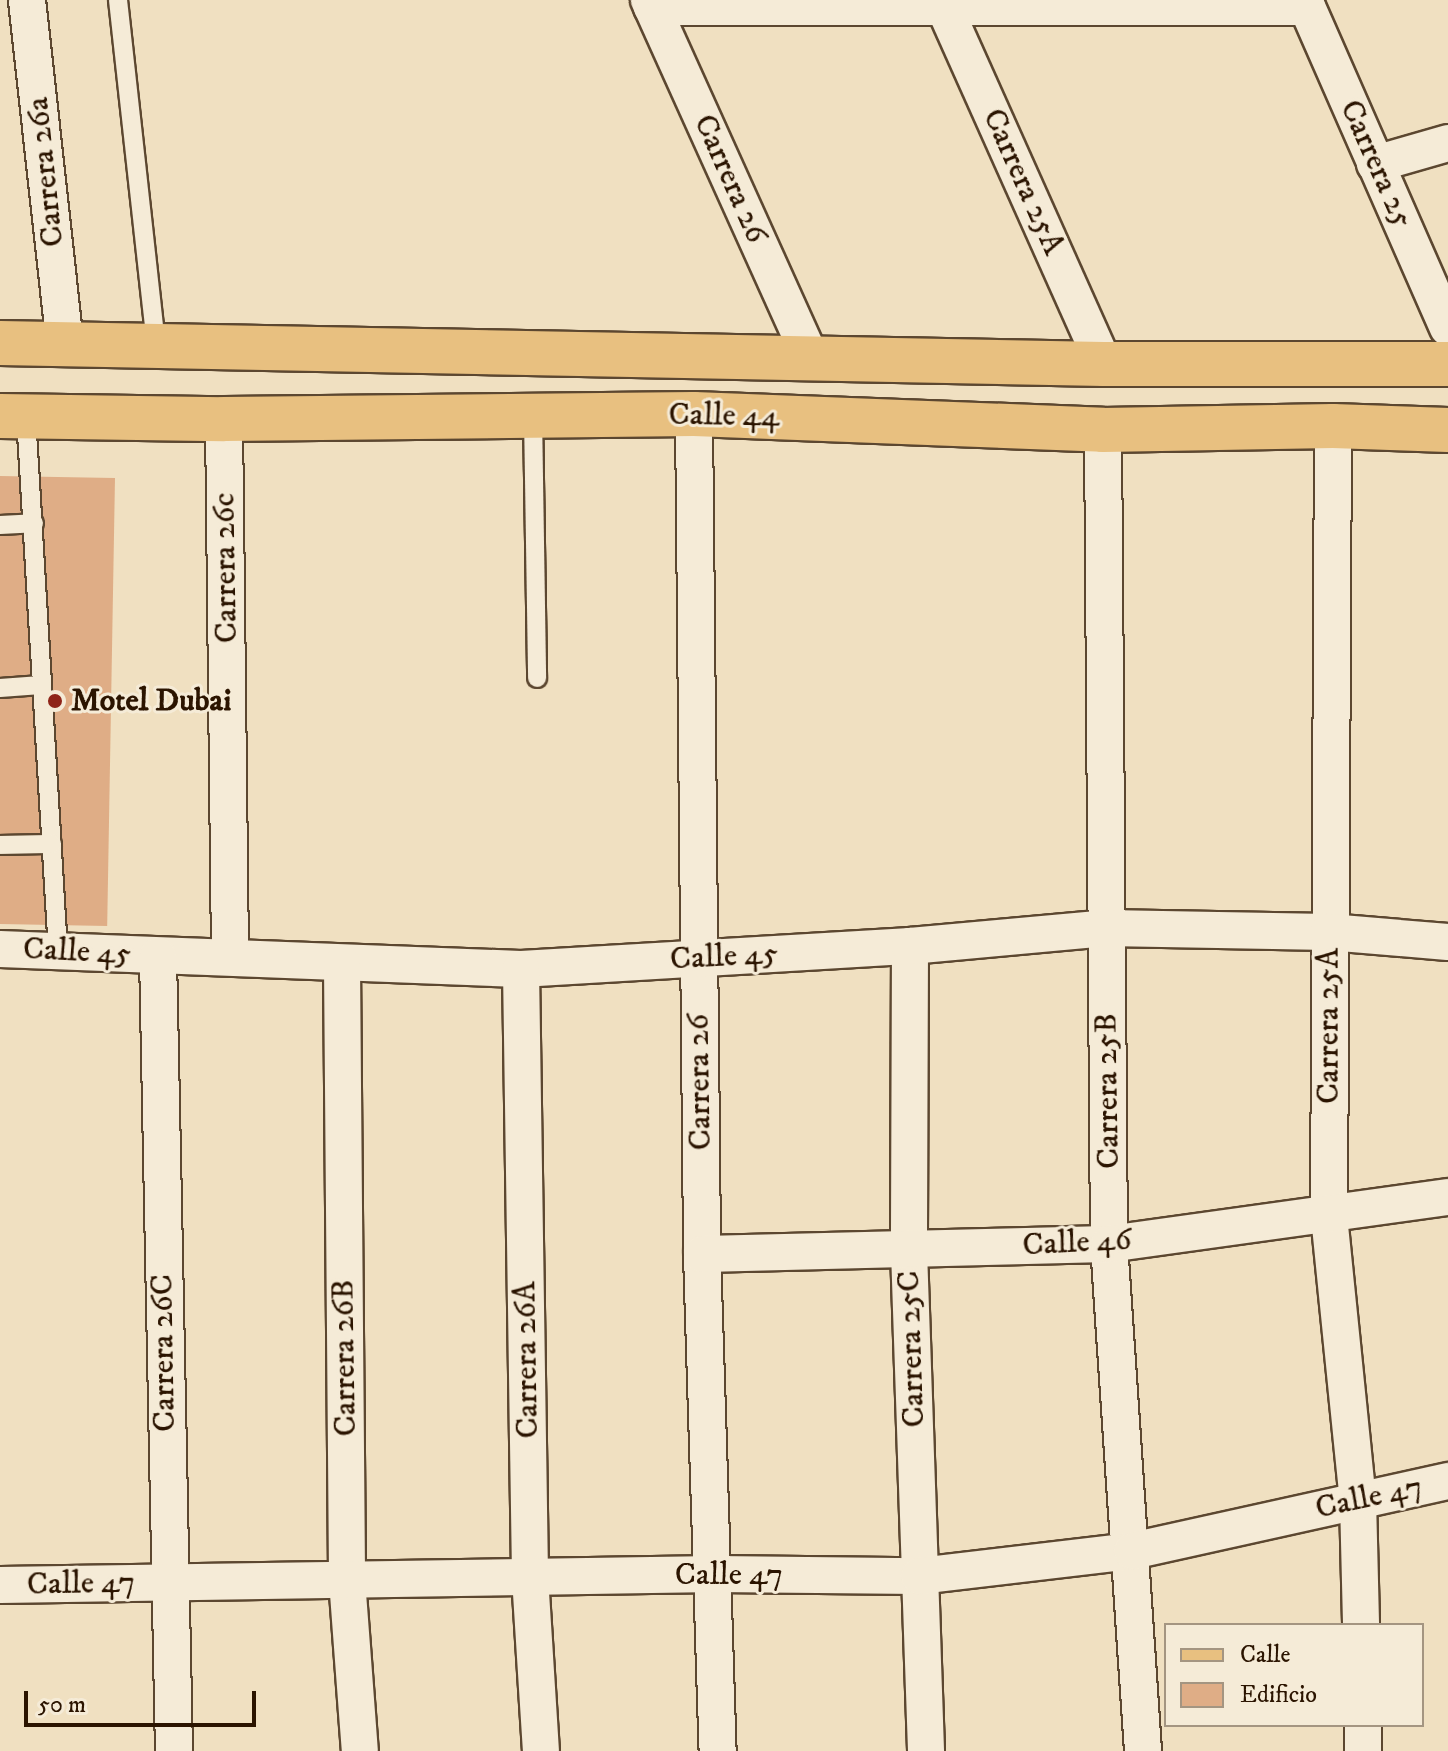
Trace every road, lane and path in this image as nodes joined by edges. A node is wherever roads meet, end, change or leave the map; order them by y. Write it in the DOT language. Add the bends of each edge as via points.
graph roads {
  1 [pos="27,0"];
  2 [pos="118,0"];
  3 [pos="651,3"];
  4 [pos="1305,3"];
  5 [pos="943,4"];
  6 [pos="1448,143"];
  7 [pos="1375,164"];
  8 [pos="1448,328"];
  9 [pos="0,343"];
  10 [pos="65,345"];
  11 [pos="157,348"];
  12 [pos="811,358"];
  13 [pos="1104,364"];
  14 [pos="1448,364"];
  15 [pos="694,414"];
  16 [pos="533,415"];
  17 [pos="13,416"];
  18 [pos="224,419"];
  19 [pos="1333,426"];
  20 [pos="1103,430"];
  21 [pos="1448,430"];
  22 [pos="34,523"];
  23 [pos="0,525"];
  24 [pos="537,678"];
  25 [pos="41,685"];
  26 [pos="0,688"];
  27 [pos="52,844"];
  28 [pos="0,845"];
  29 [pos="1106,928"];
  30 [pos="1329,932"];
  31 [pos="1448,942"];
  32 [pos="910,946"];
  33 [pos="0,949"];
  34 [pos="58,952"];
  35 [pos="158,956"];
  36 [pos="230,957"];
  37 [pos="698,959"];
  38 [pos="342,964"];
  39 [pos="521,969"];
  40 [pos="1448,1197"];
  41 [pos="1329,1216"];
  42 [pos="1109,1244"];
  43 [pos="909,1251"];
  44 [pos="702,1254"];
  45 [pos="1448,1481"];
  46 [pos="1358,1500"];
  47 [pos="1132,1551"];
  48 [pos="716,1574"];
  49 [pos="919,1576"];
  50 [pos="530,1577"];
  51 [pos="347,1580"];
  52 [pos="168,1583"];
  53 [pos="0,1585"];
  54 [pos="1361,1623"];
  55 [pos="1363,1727"];
  56 [pos="174,1751"];
  57 [pos="360,1751"];
  58 [pos="541,1751"];
  59 [pos="718,1751"];
  60 [pos="926,1751"];
  61 [pos="1143,1751"];
  62 [pos="1363,1751"];
  1 -- 10 [label="street, Carrera 26a"];
  2 -- 11 [label="lane"];
  3 -- 5 [label="street"];
  3 -- 12 [label="street, Carrera 26"];
  4 -- 5 [label="street"];
  4 -- 7 [label="street, Carrera 25"];
  5 -- 13 [label="street, Carrera 25A"];
  6 -- 7 [label="street"];
  7 -- 8 [label="street, Carrera 25"];
  9 -- 10 [label="main road, Calle 44"];
  10 -- 11 [label="main road, Calle 44"];
  11 -- 12 [label="main road, Calle 44"];
  12 -- 13 [label="main road, Calle 44"];
  13 -- 14 [label="main road, Calle 44"];
  15 -- 16 [label="main road, Calle 44"];
  15 -- 20 [label="main road, Calle 44"];
  15 -- 37 [label="street, Carrera 26"];
  16 -- 18 [label="main road, Calle 44"];
  16 -- 24 [label="lane"];
  17 -- 18 [label="main road, Calle 44"];
  17 -- 22 [label="lane"];
  18 -- 36 [label="street, Carrera 26c"];
  19 -- 20 [label="main road, Calle 44"];
  19 -- 21 [label="main road, Calle 44"];
  19 -- 30 [label="street, Carrera 25A"];
  20 -- 29 [label="street, Carrera 25B"];
  22 -- 23 [label="lane"];
  22 -- 25 [label="lane"];
  25 -- 26 [label="lane"];
  25 -- 27 [label="lane"];
  27 -- 28 [label="lane"];
  27 -- 34 [label="lane"];
  29 -- 30 [label="street, Calle 45"];
  29 -- 32 [label="street, Calle 45"];
  29 -- 42 [label="street, Carrera 25B"];
  30 -- 31 [label="street, Calle 45"];
  30 -- 41 [label="street, Carrera 25A"];
  32 -- 37 [label="street, Calle 45"];
  32 -- 43 [label="street, Carrera 25C"];
  33 -- 34 [label="street, Calle 45"];
  34 -- 35 [label="street, Calle 45"];
  35 -- 36 [label="street, Calle 45"];
  35 -- 52 [label="street, Carrera 26C"];
  36 -- 38 [label="street, Calle 45"];
  37 -- 39 [label="street, Calle 45"];
  37 -- 44 [label="street, Carrera 26"];
  38 -- 39 [label="street, Calle 45"];
  38 -- 51 [label="street, Carrera 26B"];
  39 -- 50 [label="street, Carrera 26A"];
  40 -- 41 [label="street, Calle 46"];
  41 -- 42 [label="street, Calle 46"];
  41 -- 46 [label="street, Carrera 25A"];
  42 -- 43 [label="street, Calle 46"];
  42 -- 47 [label="street, Carrera 25B"];
  43 -- 44 [label="street, Calle 46"];
  43 -- 49 [label="street, Carrera 25C"];
  44 -- 48 [label="street, Carrera 26"];
  45 -- 46 [label="street, Calle 47"];
  46 -- 47 [label="street, Calle 47"];
  46 -- 54 [label="street, Carrera 25A"];
  47 -- 49 [label="street, Calle 47"];
  47 -- 61 [label="street, Carrera 25B"];
  48 -- 49 [label="street, Calle 47"];
  48 -- 50 [label="street, Calle 47"];
  48 -- 59 [label="street, Carrera 26"];
  49 -- 60 [label="street, Carrera 25C"];
  50 -- 51 [label="street, Calle 47"];
  50 -- 58 [label="street, Carrera 26A"];
  51 -- 52 [label="street, Calle 47"];
  51 -- 57 [label="street, Carrera 26B"];
  52 -- 53 [label="street, Calle 47"];
  52 -- 56 [label="street, Carrera 26C"];
  55 -- 62 [label="street"];
}
